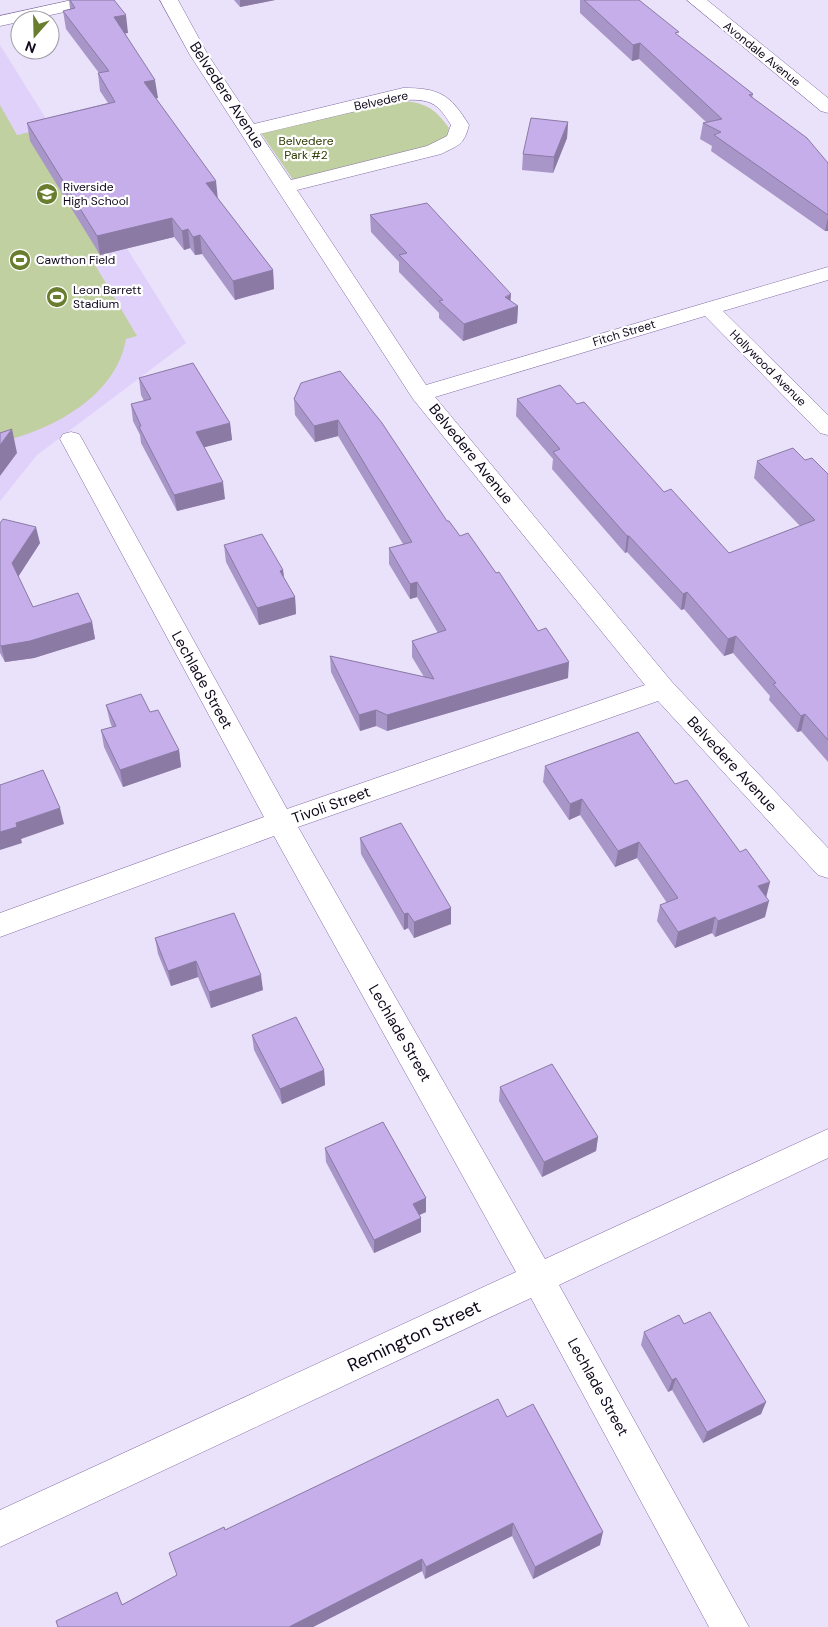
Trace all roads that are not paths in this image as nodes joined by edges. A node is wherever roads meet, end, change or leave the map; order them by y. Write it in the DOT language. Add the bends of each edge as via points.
graph roads {
  1 [pos="95,0"];
  2 [pos="170,0"];
  3 [pos="696,0"];
  4 [pos="0,21"];
  5 [pos="828,107"];
  6 [pos="250,131"];
  7 [pos="287,187"];
  8 [pos="828,272"];
  9 [pos="708,308"];
  10 [pos="421,394"];
  11 [pos="828,428"];
  12 [pos="71,439"];
  13 [pos="663,689"];
  14 [pos="281,823"];
  15 [pos="828,867"];
  16 [pos="0,925"];
  17 [pos="828,1143"];
  18 [pos="538,1278"];
  19 [pos="0,1529"];
  20 [pos="730,1627"];
  1 -- 4 [label="street"];
  2 -- 6 [label="street, Belvedere Avenue" via="199,55"];
  3 -- 5 [label="street, Avondale Avenue"];
  6 -- 7 [label="street, Belvedere Avenue"];
  6 -- 7 [label="street, Belvedere" via="403,94 428,94 448,105 460,125 456,139 434,150"];
  7 -- 10 [label="street, Belvedere Avenue"];
  8 -- 9 [label="street, Fitch Street"];
  9 -- 10 [label="street, Fitch Street"];
  9 -- 11 [label="street, Hollywood Avenue"];
  10 -- 13 [label="street, Belvedere Avenue"];
  12 -- 14 [label="street, Lechlade Street"];
  13 -- 14 [label="street, Tivoli Street"];
  13 -- 15 [label="street, Belvedere Avenue"];
  14 -- 16 [label="street, Tivoli Street"];
  14 -- 18 [label="street, Lechlade Street"];
  17 -- 18 [label="street, Remington Street"];
  18 -- 19 [label="street, Remington Street"];
  18 -- 20 [label="street, Lechlade Street"];
}
